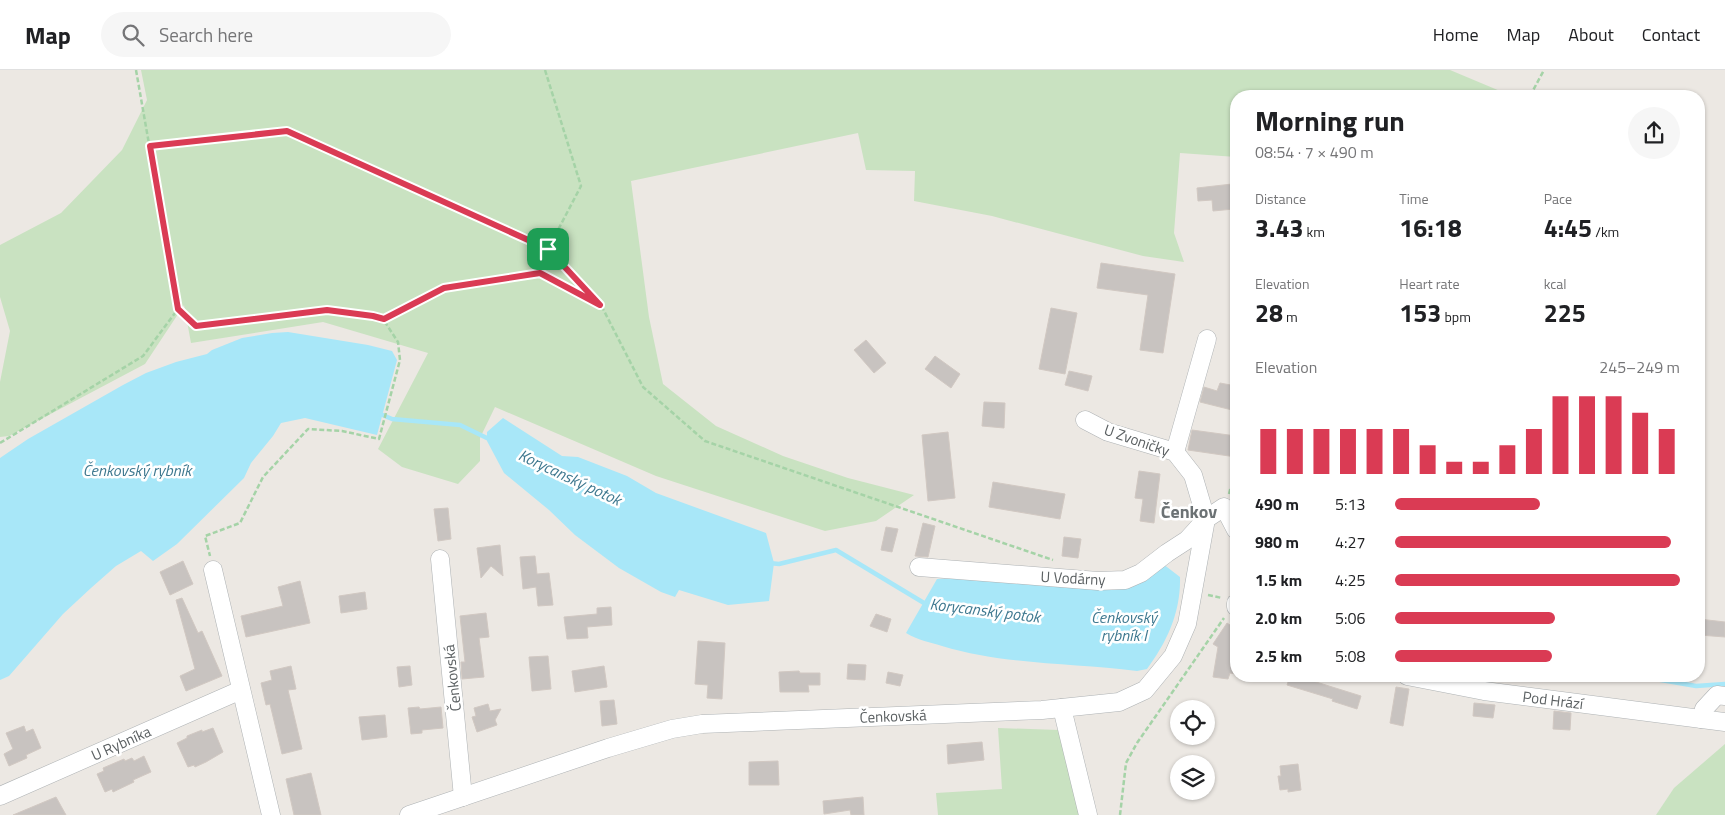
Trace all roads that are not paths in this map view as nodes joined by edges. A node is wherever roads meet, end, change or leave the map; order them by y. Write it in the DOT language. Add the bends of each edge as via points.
graph roads {
  1 [pos="1207,338"];
  2 [pos="1085,420"];
  3 [pos="1175,452"];
  4 [pos="1230,518"];
  5 [pos="1206,519"];
  6 [pos="440,559"];
  7 [pos="919,566"];
  8 [pos="213,570"];
  9 [pos="1438,682"];
  10 [pos="241,690"];
  11 [pos="1725,696"];
  12 [pos="1062,708"];
  13 [pos="1701,719"];
  14 [pos="1725,722"];
  15 [pos="0,796"];
  16 [pos="463,797"];
  17 [pos="271,815"];
  18 [pos="409,815"];
  19 [pos="1088,815"];
  1 -- 3 [label="street"];
  2 -- 3 [label="street, U Zvoničky" via="1108,432"];
  3 -- 5 [label="street, U Zvoničky" via="1193,475"];
  4 -- 5 [label="street, U Vodárny" via="1224,507"];
  5 -- 7 [label="street, U Vodárny" via="1187,540 1141,573 1125,580 1098,581"];
  5 -- 12 [label="street, Čenkovská" via="1187,624 1174,656 1145,690 1119,702"];
  6 -- 16 [label="street, Čenkovská"];
  8 -- 10 [label="street"];
  9 -- 13 [label="street, Pod Hrází"];
  10 -- 15 [label="street, U Rybníka"];
  10 -- 17 [label="street"];
  11 -- 13 [label="street" via="1717,695 1704,709"];
  12 -- 16 [label="street, Čenkovská" via="702,724 644,737"];
  12 -- 19 [label="street"];
  13 -- 14 [label="street, Pod Hrází"];
  16 -- 18 [label="street, Čenkovská"];
}
